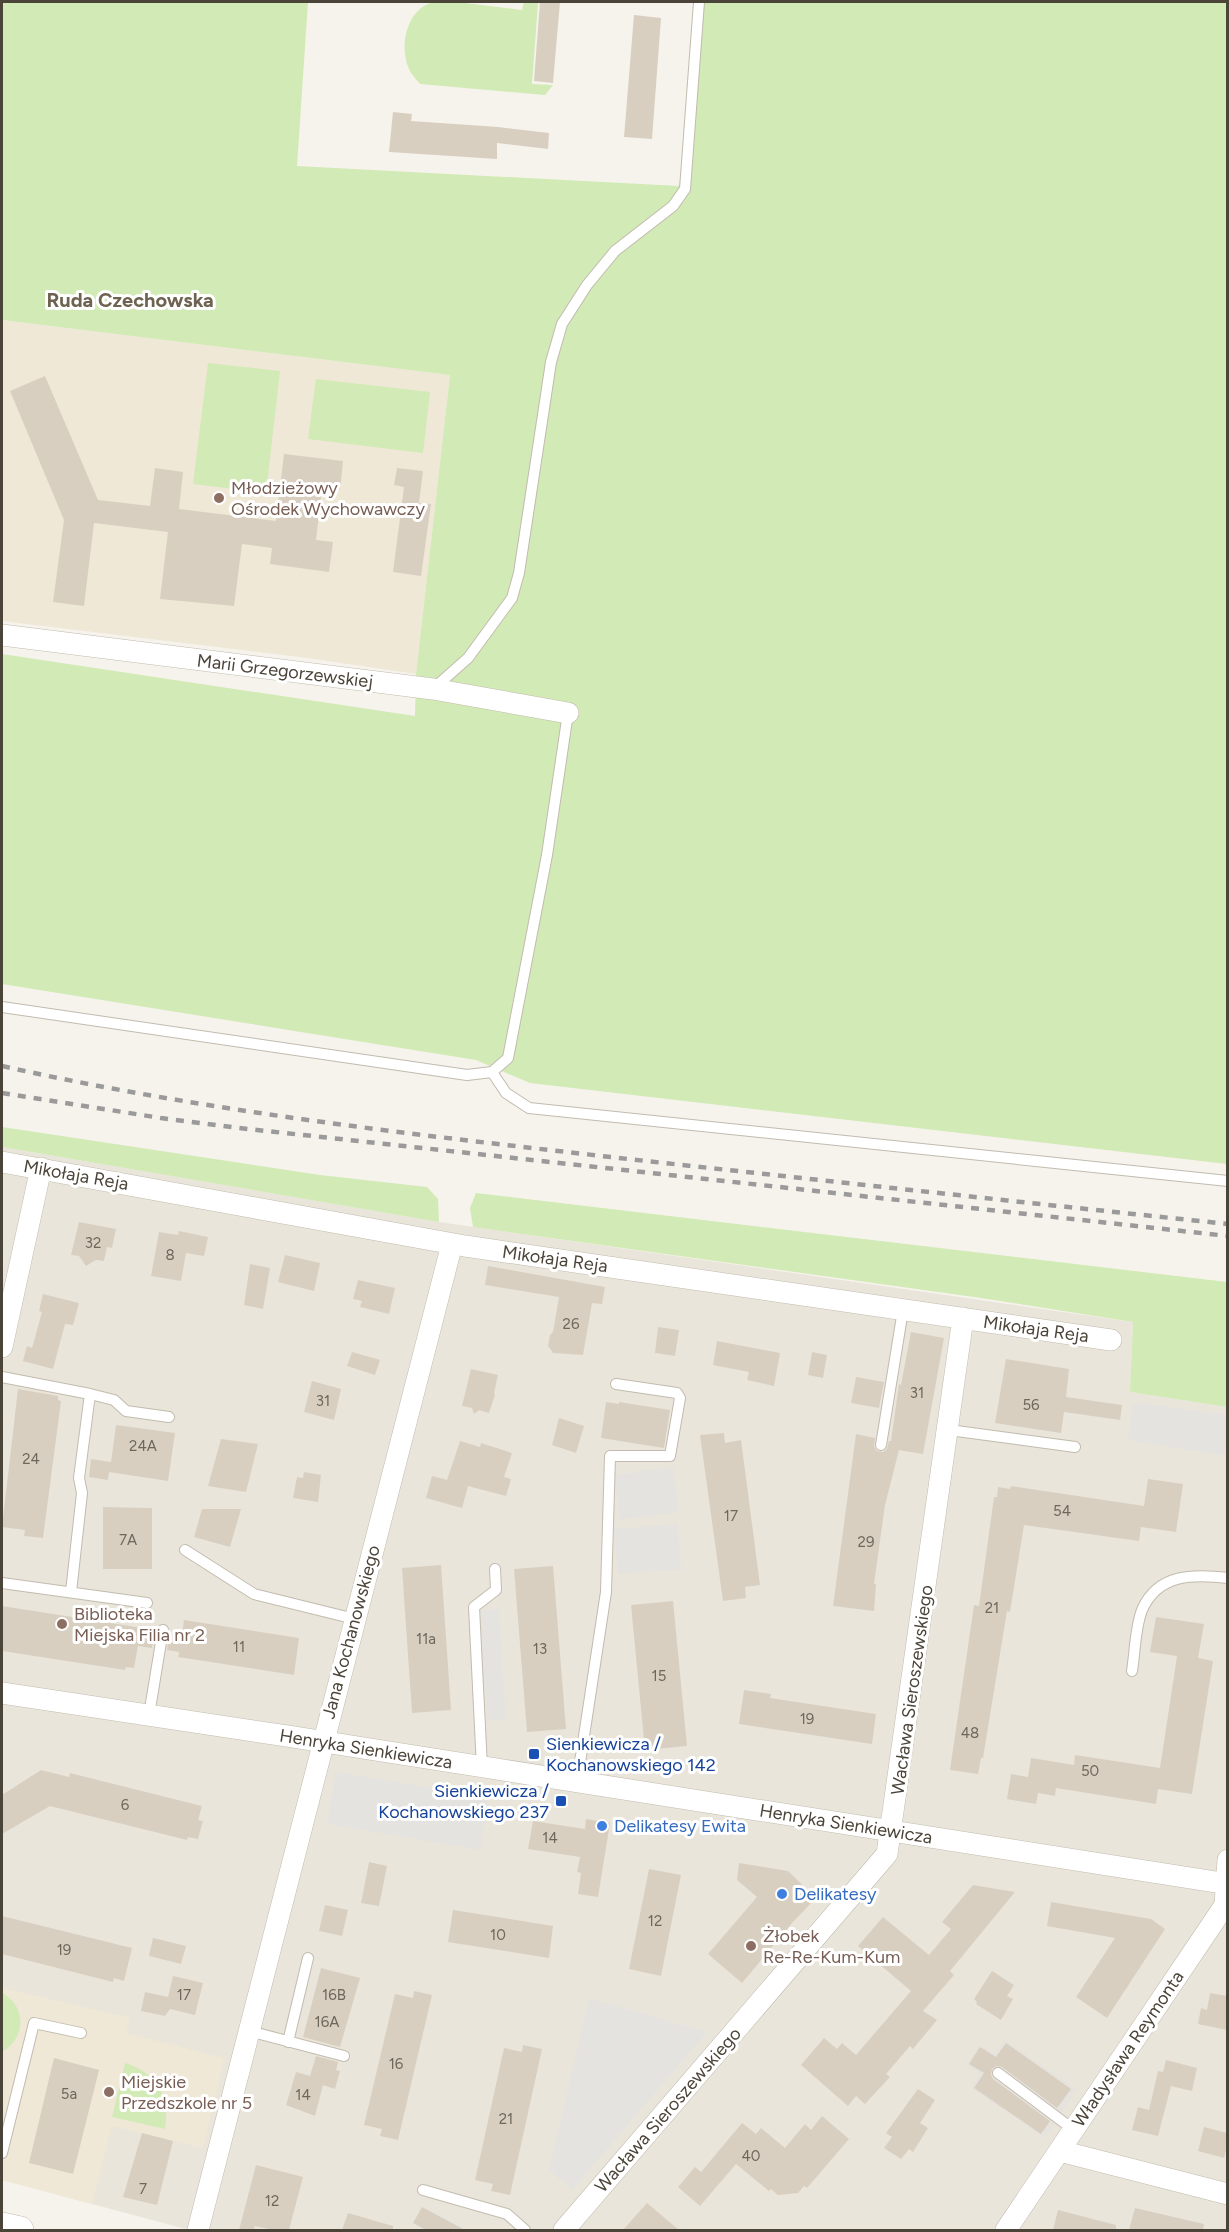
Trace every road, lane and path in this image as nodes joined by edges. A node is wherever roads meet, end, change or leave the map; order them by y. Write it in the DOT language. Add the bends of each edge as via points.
graph roads {
  1 [pos="699,2"];
  2 [pos="2,635"];
  3 [pos="433,689"];
  4 [pos="568,713"];
  5 [pos="2,1007"];
  6 [pos="492,1072"];
  7 [pos="2,1162"];
  8 [pos="41,1168"];
  9 [pos="1227,1181"];
  10 [pos="452,1244"];
  11 [pos="903,1310"];
  12 [pos="963,1318"];
  13 [pos="2,1339"];
  14 [pos="1111,1340"];
  15 [pos="2,1377"];
  16 [pos="616,1384"];
  17 [pos="90,1394"];
  18 [pos="169,1417"];
  19 [pos="949,1430"];
  20 [pos="881,1445"];
  21 [pos="1075,1447"];
  22 [pos="185,1550"];
  23 [pos="495,1569"];
  24 [pos="1227,1578"];
  25 [pos="2,1582"];
  26 [pos="71,1592"];
  27 [pos="147,1603"];
  28 [pos="355,1619"];
  29 [pos="163,1630"];
  30 [pos="1132,1671"];
  31 [pos="2,1693"];
  32 [pos="149,1715"];
  33 [pos="323,1742"];
  34 [pos="482,1767"];
  35 [pos="577,1782"];
  36 [pos="892,1831"];
  37 [pos="1227,1860"];
  38 [pos="1227,1884"];
  39 [pos="308,1958"];
  40 [pos="249,2031"];
  41 [pos="81,2033"];
  42 [pos="288,2042"];
  43 [pos="344,2056"];
  44 [pos="998,2073"];
  45 [pos="1074,2130"];
  46 [pos="2,2147"];
  47 [pos="1060,2151"];
  48 [pos="423,2190"];
  49 [pos="1227,2194"];
  50 [pos="2,2226"];
  51 [pos="20,2230"];
  52 [pos="198,2230"];
  53 [pos="525,2230"];
  54 [pos="564,2230"];
  55 [pos="1006,2230"];
  1 -- 3 [label="lane" via="685,189 673,206 615,251 562,324 551,362 512,598 468,658"];
  2 -- 3 [label="street, Marii Grzegorzewskiej"];
  3 -- 4 [label="street, Marii Grzegorzewskiej"];
  4 -- 6 [label="lane" via="547,855 508,1058"];
  5 -- 6 [label="lane" via="467,1075"];
  6 -- 9 [label="lane" via="506,1092 529,1108"];
  7 -- 8 [label="street, Mikołaja Reja"];
  8 -- 10 [label="street, Mikołaja Reja"];
  8 -- 13 [label="street"];
  10 -- 11 [label="street, Mikołaja Reja"];
  10 -- 28 [label="street, Jana Kochanowskiego"];
  11 -- 12 [label="street, Mikołaja Reja"];
  11 -- 20 [label="lane"];
  12 -- 14 [label="street, Mikołaja Reja"];
  12 -- 19 [label="street, Wacława Sieroszewskiego"];
  15 -- 17 [label="lane"];
  16 -- 35 [label="lane" via="677,1393 680,1398 670,1456 610,1456 606,1592"];
  17 -- 18 [label="lane" via="114,1400 126,1411"];
  17 -- 26 [label="lane"];
  19 -- 21 [label="lane"];
  19 -- 36 [label="street, Wacława Sieroszewskiego"];
  22 -- 28 [label="lane" via="254,1594"];
  23 -- 34 [label="lane" via="496,1590 474,1607"];
  24 -- 30 [label="lane" via="1184,1576 1158,1590 1141,1612"];
  25 -- 26 [label="lane"];
  26 -- 27 [label="lane"];
  28 -- 33 [label="street, Jana Kochanowskiego"];
  29 -- 32 [label="lane"];
  31 -- 32 [label="street, Henryka Sienkiewicza"];
  32 -- 33 [label="street, Henryka Sienkiewicza"];
  33 -- 34 [label="street, Henryka Sienkiewicza"];
  33 -- 40 [label="street, Jana Kochanowskiego"];
  34 -- 35 [label="street, Henryka Sienkiewicza"];
  35 -- 36 [label="street, Henryka Sienkiewicza"];
  36 -- 38 [label="street, Henryka Sienkiewicza"];
  36 -- 54 [label="street, Wacława Sieroszewskiego" via="888,1854"];
  37 -- 38 [label="street, Władysława Reymonta"];
  38 -- 45 [label="street, Władysława Reymonta" via="1225,1905"];
  39 -- 42 [label="lane"];
  40 -- 42 [label="lane"];
  40 -- 52 [label="street, Jana Kochanowskiego"];
  41 -- 46 [label="lane" via="34,2023"];
  42 -- 43 [label="lane"];
  44 -- 45 [label="lane"];
  45 -- 47 [label="street, Władysława Reymonta"];
  47 -- 49 [label="street"];
  47 -- 55 [label="street, Władysława Reymonta"];
  48 -- 53 [label="lane" via="507,2214"];
  50 -- 51 [label="street"];
}
